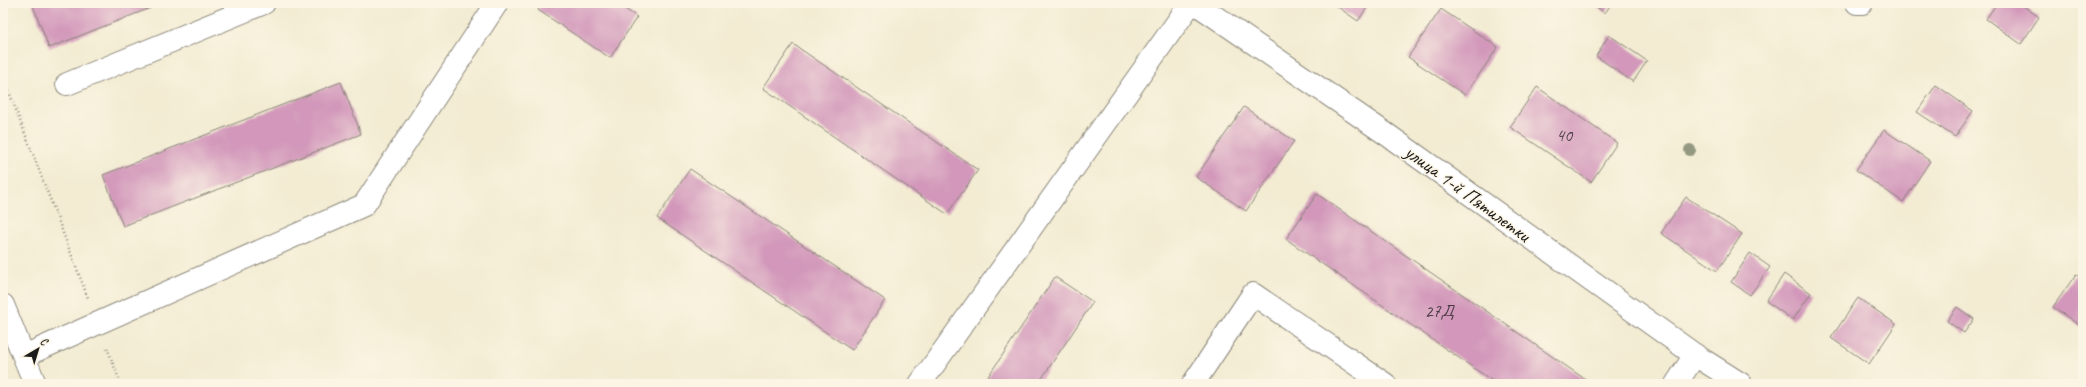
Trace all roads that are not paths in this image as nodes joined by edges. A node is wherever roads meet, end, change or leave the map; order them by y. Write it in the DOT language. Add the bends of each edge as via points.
graph roads {
  1 [pos="264,3"];
  2 [pos="497,3"];
  3 [pos="1191,3"];
  4 [pos="1195,3"];
  5 [pos="1857,3"];
  6 [pos="1862,3"];
  7 [pos="67,84"];
  8 [pos="4,312"];
  9 [pos="1695,355"];
  10 [pos="24,356"];
  11 [pos="35,384"];
  12 [pos="920,384"];
  13 [pos="1193,384"];
  14 [pos="1385,384"];
  15 [pos="1676,384"];
  16 [pos="1740,384"];
  1 -- 7 [label="main road"];
  2 -- 10 [label="main road" via="364,205"];
  3 -- 12 [label="main road"];
  4 -- 9 [label="main road, улица 1-й Пятилетки" via="1389,136"];
  5 -- 6 [label="main road"];
  8 -- 10 [label="main road"];
  9 -- 15 [label="main road"];
  9 -- 16 [label="main road, улица 1-й Пятилетки"];
  10 -- 11 [label="main road"];
  13 -- 14 [label="main road" via="1253,294"];
}
